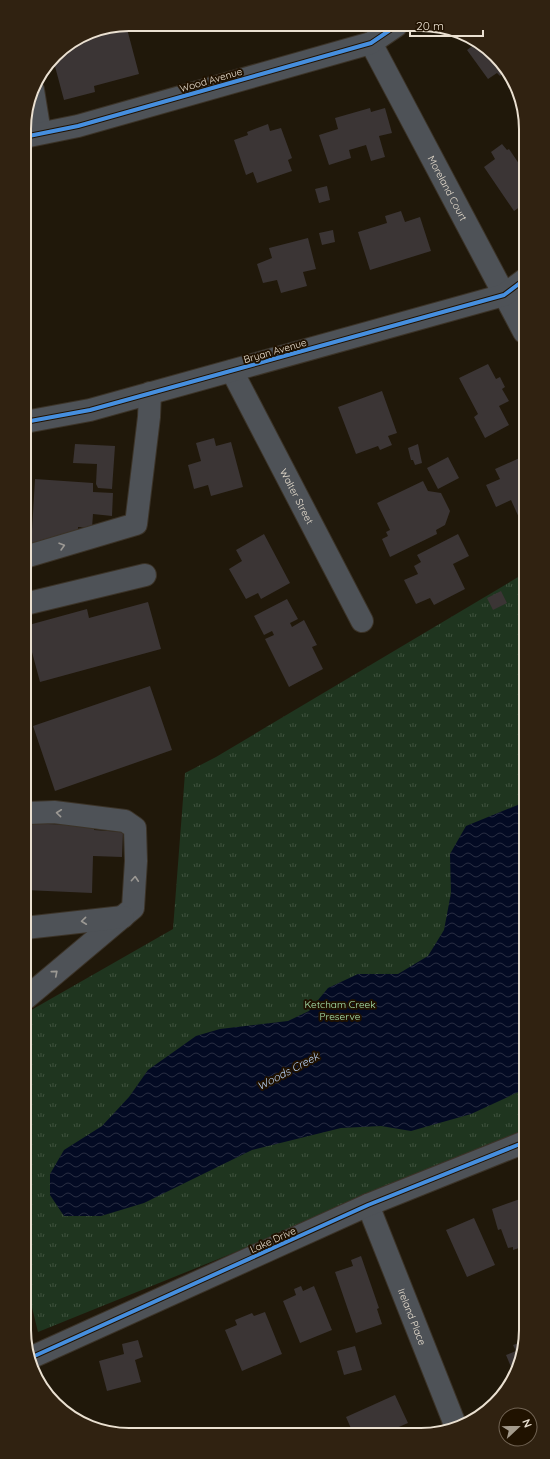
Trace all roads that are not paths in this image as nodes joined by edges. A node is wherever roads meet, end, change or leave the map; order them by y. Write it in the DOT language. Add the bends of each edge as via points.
graph roads {
  1 [pos="389,31"];
  2 [pos="371,43"];
  3 [pos="32,113"];
  4 [pos="32,135"];
  5 [pos="519,284"];
  6 [pos="504,295"];
  7 [pos="519,323"];
  8 [pos="232,371"];
  9 [pos="150,393"];
  10 [pos="31,421"];
  11 [pos="31,555"];
  12 [pos="145,575"];
  13 [pos="31,603"];
  14 [pos="362,621"];
  15 [pos="31,812"];
  16 [pos="123,917"];
  17 [pos="31,927"];
  18 [pos="31,994"];
  19 [pos="519,1145"];
  20 [pos="368,1206"];
  21 [pos="35,1356"];
  22 [pos="454,1423"];
  1 -- 2 [label="street, Wood Avenue"];
  2 -- 4 [label="street, Wood Avenue" via="78,126"];
  2 -- 6 [label="street, Moreland Court"];
  3 -- 4 [label="street"];
  5 -- 6 [label="street, Bryan Avenue"];
  6 -- 7 [label="street, Moreland Court"];
  6 -- 8 [label="street, Bryan Avenue"];
  8 -- 9 [label="street, Bryan Avenue"];
  8 -- 14 [label="street, Walter Street"];
  9 -- 10 [label="street, Bryan Avenue" via="90,410"];
  11 -- 9 [label="street, one-way" via="136,524"];
  12 -- 13 [label="street"];
  16 -- 15 [label="street, one-way" via="133,908 135,828 125,821 54,812"];
  16 -- 17 [label="street, one-way"];
  18 -- 16 [label="street, one-way"];
  19 -- 20 [label="street, Lake Drive"];
  20 -- 21 [label="street, Lake Drive"];
  20 -- 22 [label="street, Ireland Place"];
}
